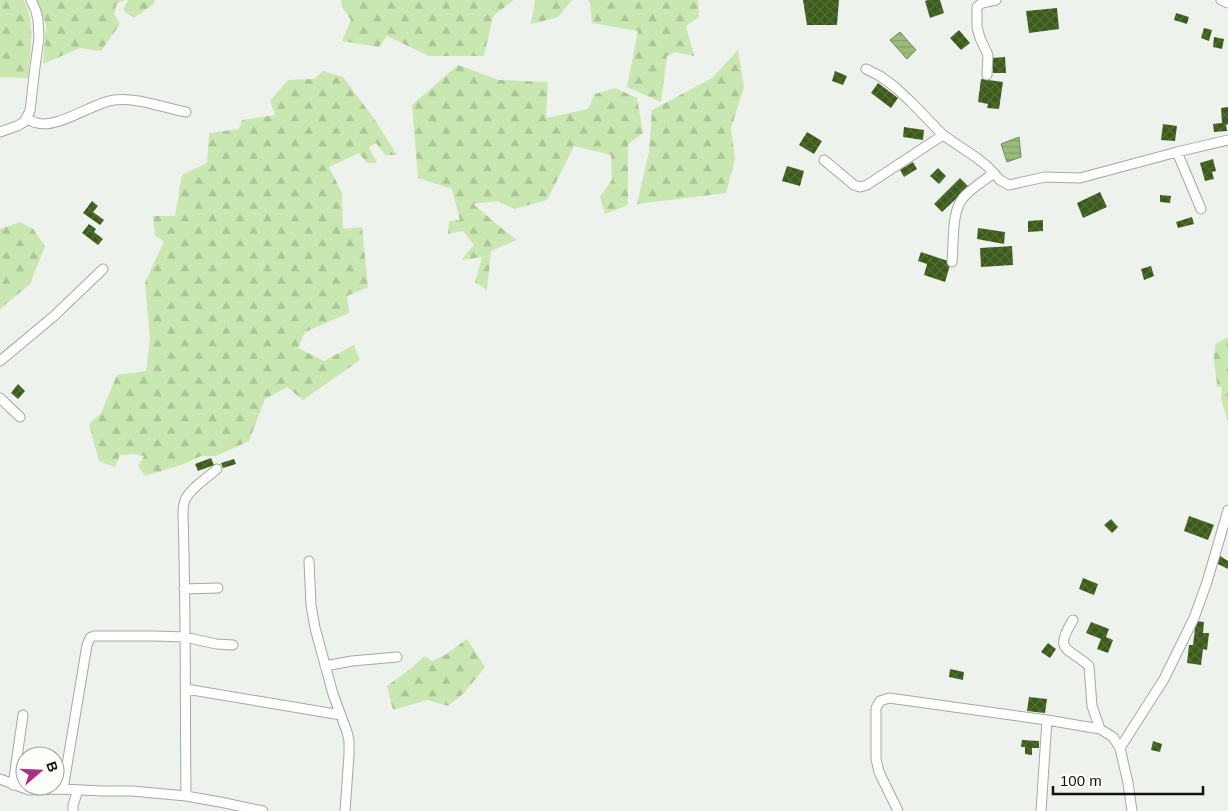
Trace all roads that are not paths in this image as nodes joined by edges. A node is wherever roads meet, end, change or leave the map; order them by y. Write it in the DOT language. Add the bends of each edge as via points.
graph roads {
  1 [pos="31,0"];
  2 [pos="996,0"];
  3 [pos="1221,0"];
  4 [pos="1228,2"];
  5 [pos="866,69"];
  6 [pos="987,75"];
  7 [pos="186,112"];
  8 [pos="26,119"];
  9 [pos="0,132"];
  10 [pos="943,135"];
  11 [pos="1228,140"];
  12 [pos="1177,152"];
  13 [pos="824,160"];
  14 [pos="994,173"];
  15 [pos="1201,209"];
  16 [pos="952,262"];
  17 [pos="103,269"];
  18 [pos="0,361"];
  19 [pos="0,398"];
  20 [pos="20,417"];
  21 [pos="217,469"];
  22 [pos="1228,510"];
  23 [pos="310,561"];
  24 [pos="218,588"];
  25 [pos="184,589"];
  26 [pos="1073,620"];
  27 [pos="185,638"];
  28 [pos="233,645"];
  29 [pos="397,658"];
  30 [pos="325,666"];
  31 [pos="186,689"];
  32 [pos="23,715"];
  33 [pos="340,715"];
  34 [pos="1047,720"];
  35 [pos="1100,729"];
  36 [pos="1120,748"];
  37 [pos="0,779"];
  38 [pos="65,783"];
  39 [pos="14,785"];
  40 [pos="65,789"];
  41 [pos="78,790"];
  42 [pos="186,796"];
  43 [pos="73,811"];
  44 [pos="263,811"];
  45 [pos="345,811"];
  46 [pos="898,811"];
  47 [pos="1041,811"];
  48 [pos="1132,811"];
  1 -- 8 [label="street" via="38,20 39,38 32,105"];
  2 -- 6 [label="street" via="977,7 977,27 988,56"];
  3 -- 4 [label="street"];
  5 -- 10 [label="street" via="896,87"];
  7 -- 8 [label="street" via="130,100 114,100 49,123 38,124"];
  8 -- 9 [label="street"];
  10 -- 13 [label="street" via="860,187"];
  10 -- 14 [label="street"];
  11 -- 12 [label="street"];
  12 -- 14 [label="street" via="1080,178 1045,177 1010,184"];
  12 -- 15 [label="street"];
  14 -- 16 [label="street" via="968,192 956,210"];
  17 -- 18 [label="street"];
  19 -- 20 [label="street"];
  21 -- 25 [label="street" via="186,497 184,503"];
  22 -- 36 [label="street" via="1194,618 1164,679"];
  23 -- 30 [label="street" via="311,605"];
  24 -- 25 [label="street"];
  25 -- 27 [label="street"];
  26 -- 35 [label="street" via="1064,645 1089,666 1092,706"];
  27 -- 28 [label="street"];
  27 -- 31 [label="street"];
  27 -- 38 [label="street" via="90,638"];
  29 -- 30 [label="street"];
  30 -- 33 [label="street"];
  31 -- 33 [label="street"];
  31 -- 42 [label="street"];
  32 -- 39 [label="street"];
  33 -- 45 [label="street" via="349,741"];
  34 -- 35 [label="street"];
  34 -- 46 [label="street" via="898,699 880,701 876,708 876,759"];
  34 -- 47 [label="street"];
  35 -- 36 [label="street" via="1113,737"];
  36 -- 48 [label="street"];
  37 -- 39 [label="street"];
  40 -- 41 [label="street"];
  41 -- 42 [label="street"];
  41 -- 43 [label="street"];
  42 -- 44 [label="street"];
}
